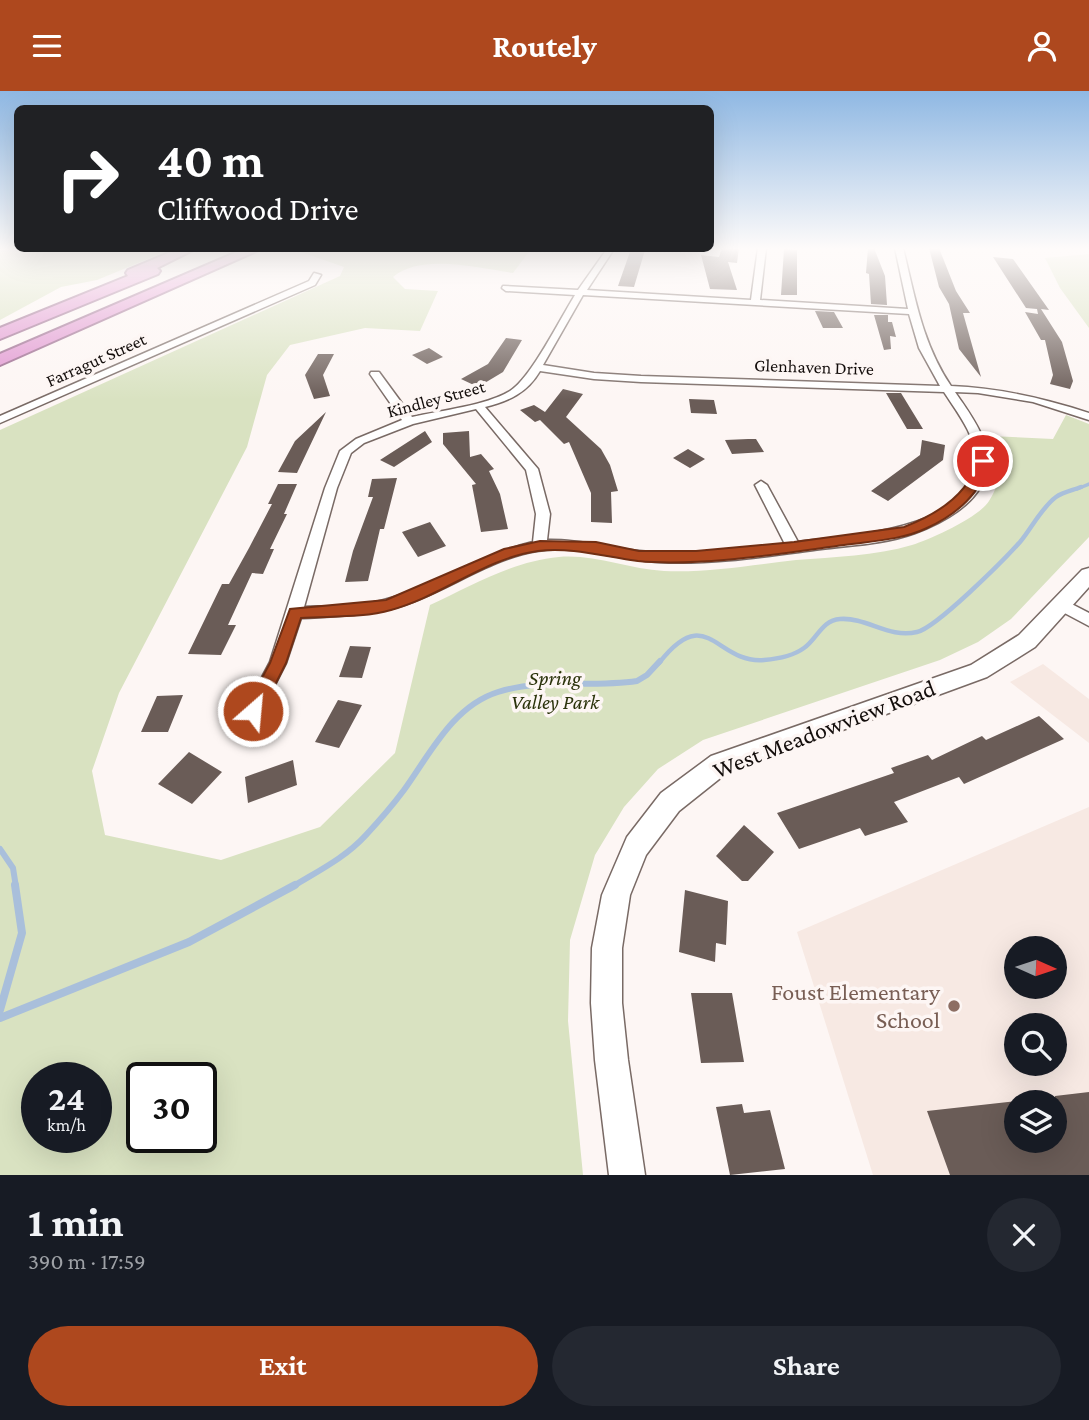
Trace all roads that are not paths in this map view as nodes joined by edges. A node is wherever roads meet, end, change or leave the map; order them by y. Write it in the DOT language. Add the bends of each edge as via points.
graph roads {
  1 [pos="83,299"];
  2 [pos="141,299"];
  3 [pos="277,299"];
  4 [pos="577,299"];
  5 [pos="685,299"];
  6 [pos="756,299"];
  7 [pos="911,299"];
  8 [pos="755,303"];
  9 [pos="914,312"];
  10 [pos="0,334"];
  11 [pos="0,360"];
  12 [pos="535,367"];
  13 [pos="375,374"];
  14 [pos="946,388"];
  15 [pos="1089,405"];
  16 [pos="480,406"];
  17 [pos="1084,415"];
  18 [pos="0,420"];
  19 [pos="409,421"];
  20 [pos="761,485"];
  21 [pos="540,546"];
  22 [pos="794,547"];
  23 [pos="1089,575"];
  24 [pos="1062,605"];
  25 [pos="295,613"];
  26 [pos="1089,620"];
  27 [pos="253,711"];
  28 [pos="627,1175"];
  1 -- 10 [label="highway"];
  2 -- 11 [label="highway"];
  3 -- 18 [label="street, Farragut Street"];
  4 -- 12 [label="street, Kindley Street"];
  5 -- 8 [label="street"];
  6 -- 8 [label="street"];
  7 -- 9 [label="street"];
  8 -- 9 [label="street"];
  9 -- 14 [label="street" via="929,360"];
  12 -- 14 [label="street, Glenhaven Drive" via="641,379"];
  12 -- 16 [label="street, Kindley Street" via="516,392"];
  13 -- 19 [label="street"];
  14 -- 17 [label="street, Glenhaven Drive" via="1012,394"];
  14 -- 22 [label="street" via="975,435 983,461 965,497 906,531"];
  15 -- 17 [label="street"];
  16 -- 19 [label="street, Kindley Street"];
  16 -- 21 [label="street" via="532,469 543,514"];
  19 -- 25 [label="street, Kindley Street" via="346,451"];
  20 -- 22 [label="street"];
  21 -- 22 [label="street" via="596,547 639,556"];
  21 -- 25 [label="street" via="509,553 388,605"];
  23 -- 24 [label="street, West Meadowview Road"];
  24 -- 26 [label="street"];
  24 -- 28 [label="street, West Meadowview Road" via="1027,641 979,671 720,764 662,809 624,869 607,940 606,994"];
  25 -- 27 [label="street, Kindley Street" via="278,663"];
}
